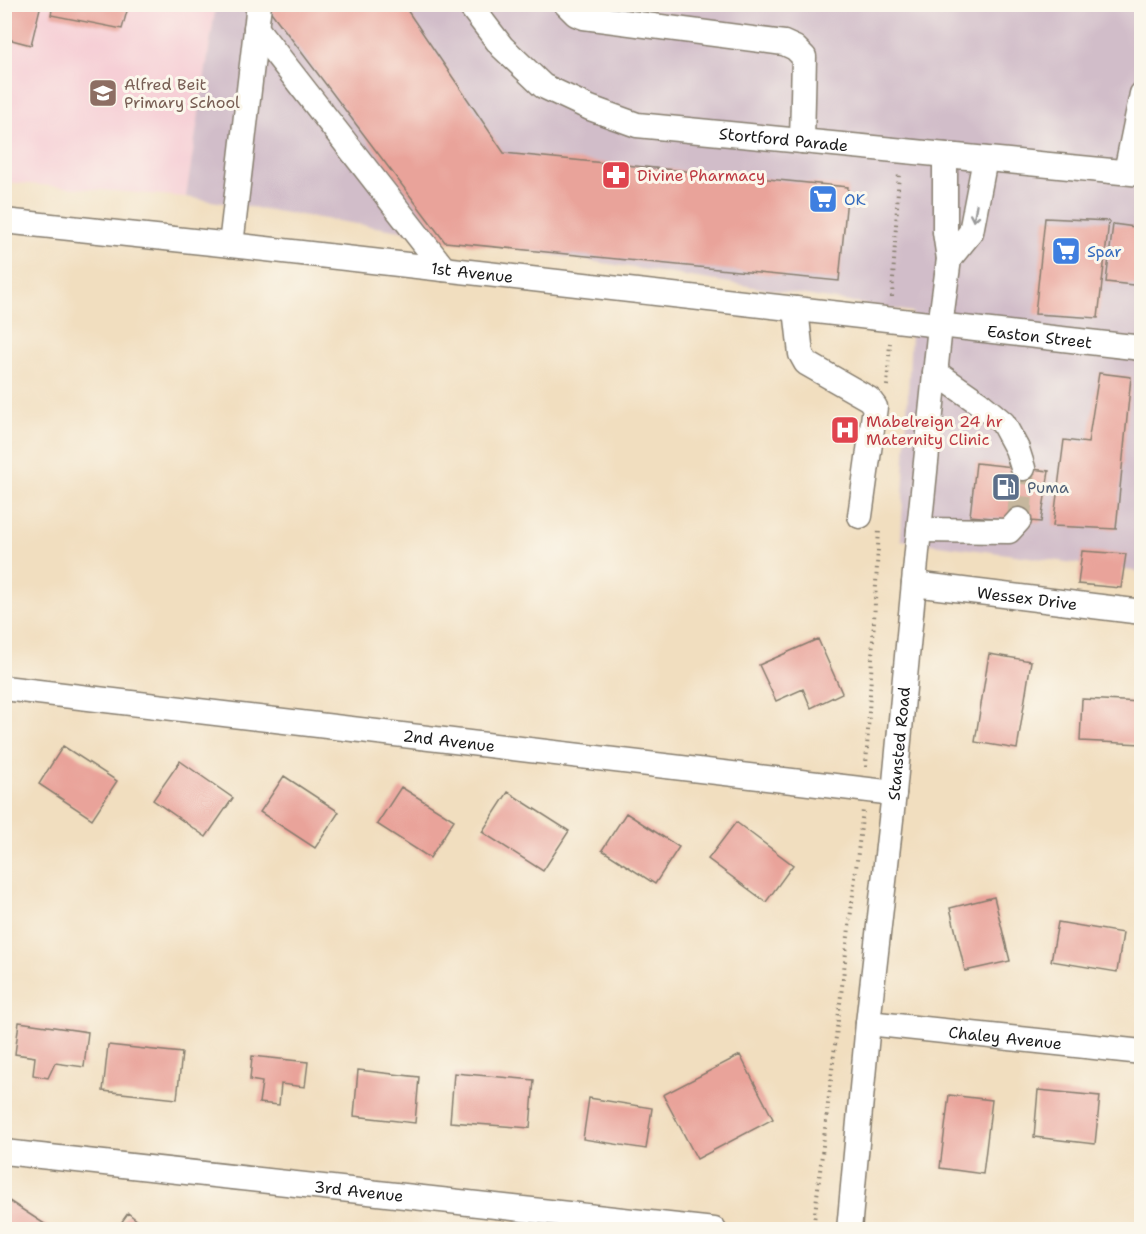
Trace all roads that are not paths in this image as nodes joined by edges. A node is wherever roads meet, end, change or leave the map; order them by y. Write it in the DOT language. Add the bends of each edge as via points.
graph roads {
  1 [pos="469,4"];
  2 [pos="578,9"];
  3 [pos="258,16"];
  4 [pos="1142,94"];
  5 [pos="802,141"];
  6 [pos="945,155"];
  7 [pos="985,159"];
  8 [pos="1134,173"];
  9 [pos="4,221"];
  10 [pos="231,245"];
  11 [pos="949,259"];
  12 [pos="444,269"];
  13 [pos="796,309"];
  14 [pos="940,326"];
  15 [pos="1142,348"];
  16 [pos="935,372"];
  17 [pos="1023,468"];
  18 [pos="1019,520"];
  19 [pos="870,523"];
  20 [pos="919,530"];
  21 [pos="914,584"];
  22 [pos="1142,612"];
  23 [pos="4,688"];
  24 [pos="894,793"];
  25 [pos="868,1023"];
  26 [pos="1142,1052"];
  27 [pos="4,1152"];
  28 [pos="714,1230"];
  29 [pos="849,1230"];
  1 -- 5 [label="street, Stortford Parade" via="502,47 543,86 590,108 637,125"];
  2 -- 5 [label="street" via="795,48 804,57"];
  3 -- 10 [label="street"];
  3 -- 12 [label="street"];
  4 -- 8 [label="street"];
  5 -- 6 [label="street, Stortford Parade"];
  6 -- 7 [label="street, Stortford Parade"];
  6 -- 11 [label="street, Stansted Road"];
  7 -- 8 [label="street, Stortford Parade"];
  7 -- 11 [label="street, one-way" via="971,232"];
  9 -- 10 [label="street, 1st Avenue"];
  10 -- 12 [label="street, 1st Avenue"];
  11 -- 14 [label="street, Stansted Road"];
  12 -- 13 [label="street, 1st Avenue"];
  13 -- 14 [label="street, 1st Avenue"];
  13 -- 19 [label="street" via="801,354 806,363 869,399 875,407"];
  14 -- 15 [label="street, Easton Street"];
  14 -- 16 [label="street, Stansted Road"];
  16 -- 17 [label="street" via="1003,423"];
  16 -- 20 [label="street, Stansted Road"];
  18 -- 20 [label="street" via="1009,531"];
  20 -- 21 [label="street, Stansted Road"];
  21 -- 22 [label="street, Wessex Drive"];
  21 -- 24 [label="street, Stansted Road"];
  23 -- 24 [label="street, 2nd Avenue"];
  24 -- 25 [label="street, Stansted Road"];
  25 -- 26 [label="street, Chaley Avenue"];
  25 -- 29 [label="street, Stansted Road"];
  27 -- 28 [label="street, 3rd Avenue"];
}
